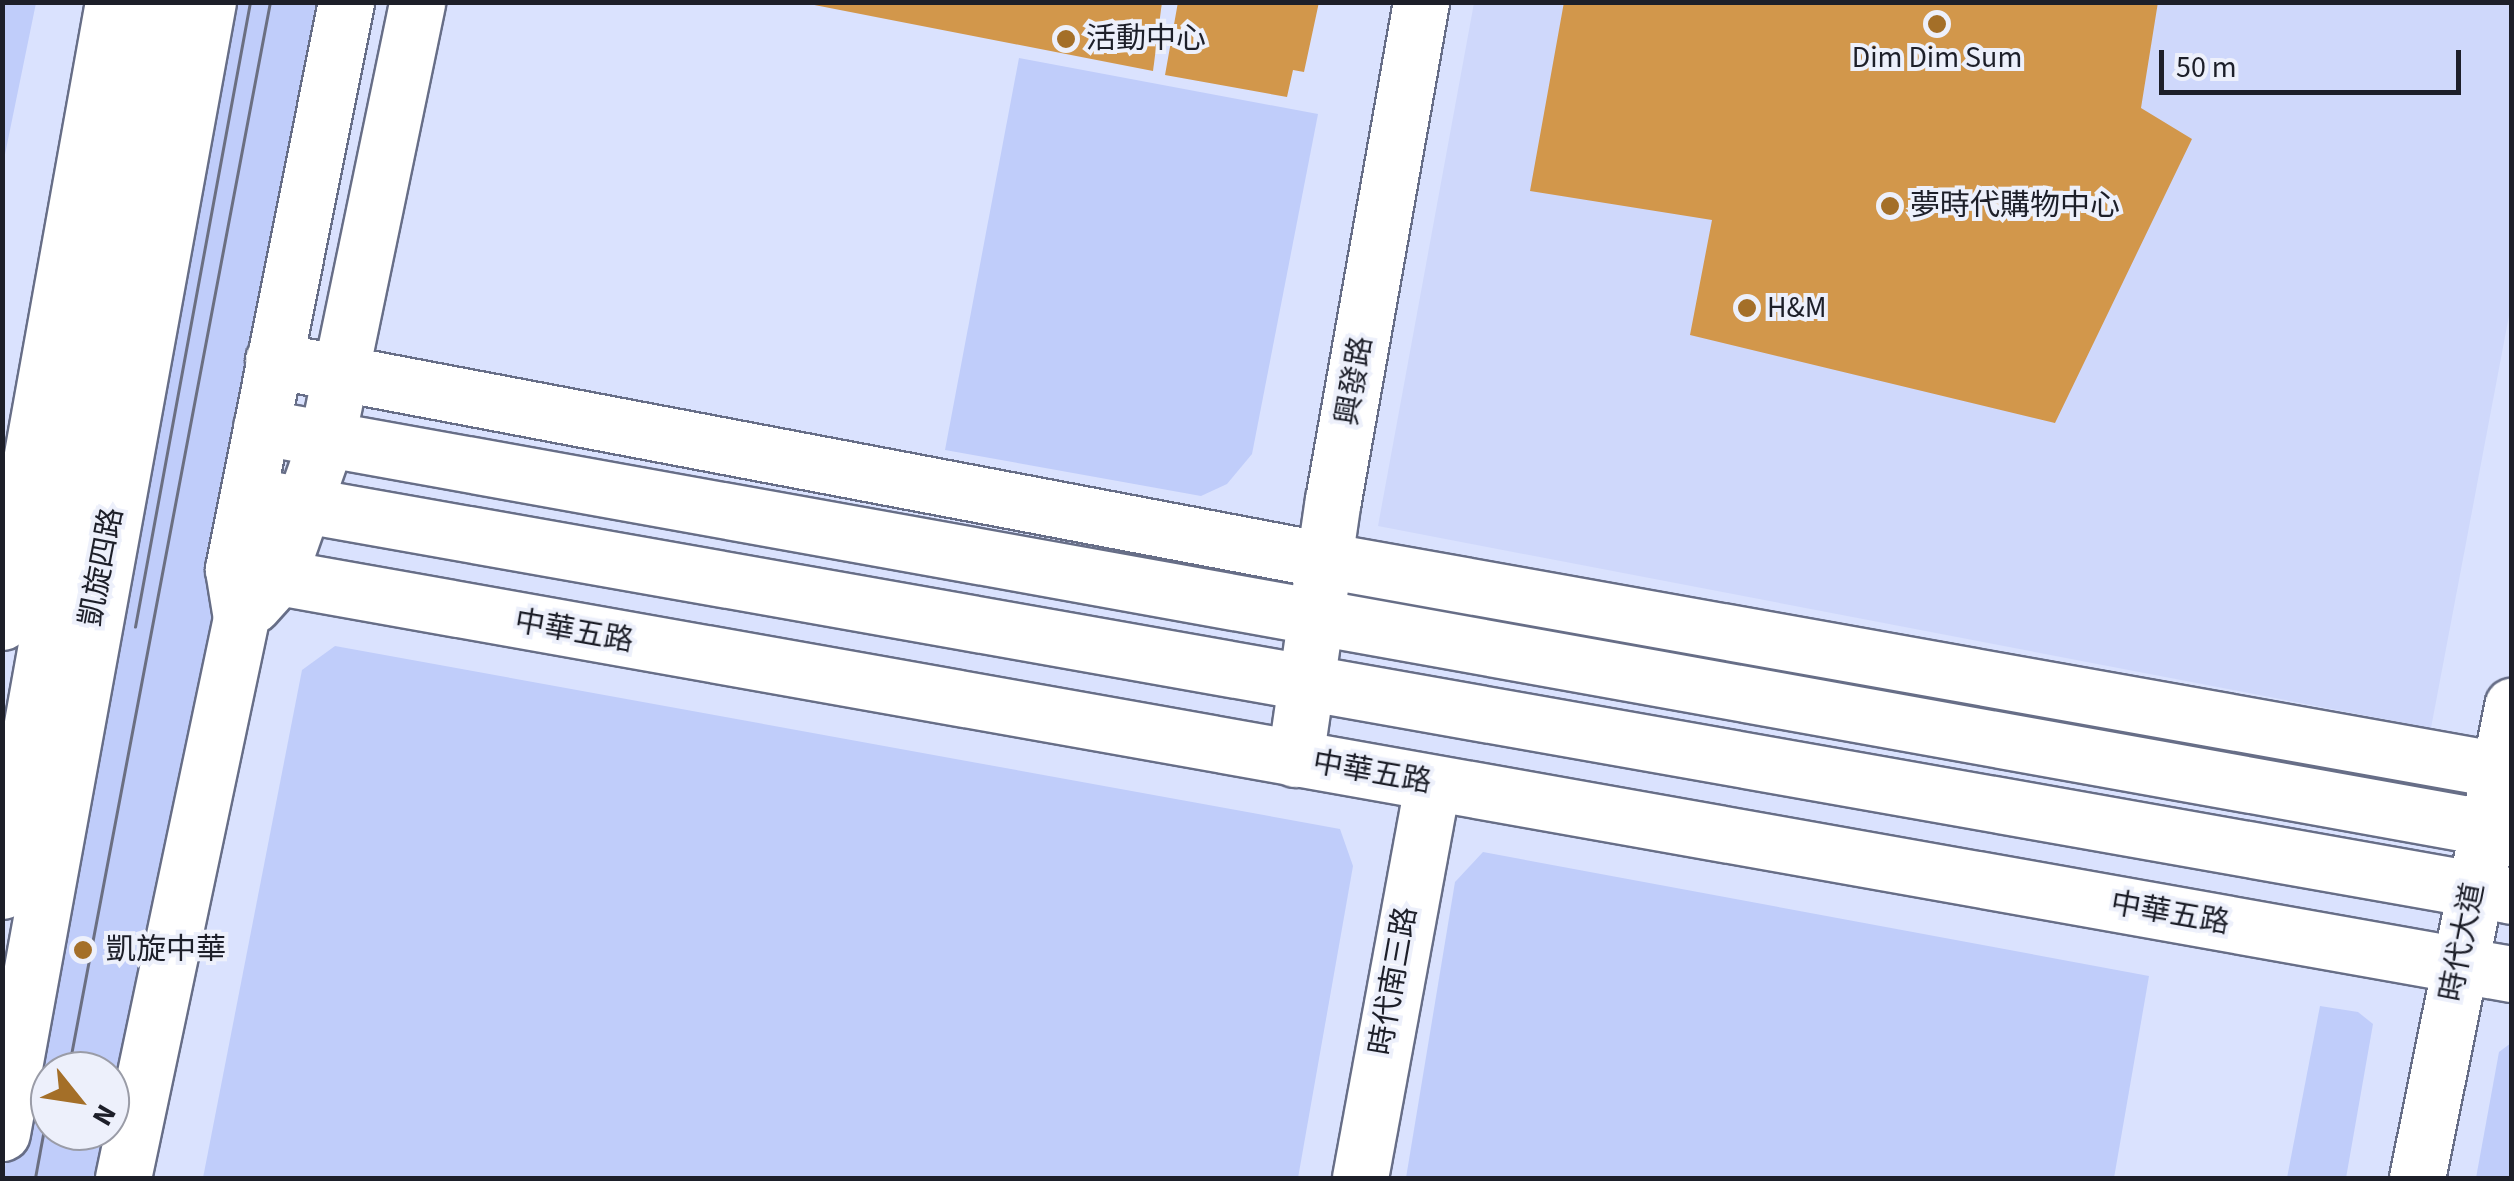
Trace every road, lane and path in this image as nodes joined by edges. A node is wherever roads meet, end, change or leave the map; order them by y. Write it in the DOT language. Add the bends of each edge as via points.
graph roads {
  1 [pos="79,2"];
  2 [pos="113,2"];
  3 [pos="161,2"];
  4 [pos="208,2"];
  5 [pos="346,2"];
  6 [pos="417,2"];
  7 [pos="1422,2"];
  8 [pos="273,360"];
  9 [pos="342,373"];
  10 [pos="2,409"];
  11 [pos="261,427"];
  12 [pos="327,438"];
  13 [pos="248,495"];
  14 [pos="306,503"];
  15 [pos="1324,560"];
  16 [pos="250,588"];
  17 [pos="1320,619"];
  18 [pos="2,622"];
  19 [pos="1309,680"];
  20 [pos="2512,705"];
  21 [pos="1296,760"];
  22 [pos="2504,771"];
  23 [pos="1432,784"];
  24 [pos="2498,830"];
  25 [pos="2,891"];
  26 [pos="2492,892"];
  27 [pos="2458,964"];
  28 [pos="2512,974"];
  29 [pos="2,1133"];
  30 [pos="123,1178"];
  31 [pos="1360,1178"];
  32 [pos="2417,1178"];
  1 -- 10 [label="street"];
  2 -- 18 [label="street"];
  3 -- 25 [label="street, 凱旋四路"];
  4 -- 29 [label="street, 凱旋四路"];
  5 -- 8 [label="street"];
  6 -- 9 [label="street"];
  7 -- 15 [label="street, 興發路"];
  8 -- 9 [label="street"];
  8 -- 11 [label="street"];
  9 -- 12 [label="street"];
  9 -- 15 [label="street"];
  11 -- 12 [label="street"];
  11 -- 13 [label="street"];
  12 -- 14 [label="street"];
  12 -- 17 [label="street"];
  13 -- 14 [label="street"];
  13 -- 16 [label="street"];
  14 -- 16 [label="street"];
  14 -- 19 [label="street"];
  15 -- 17 [label="street, 興發路"];
  15 -- 22 [label="street"];
  16 -- 21 [label="street, 中華五路"];
  16 -- 30 [label="street"];
  17 -- 19 [label="street, 興發路"];
  17 -- 24 [label="street"];
  19 -- 21 [label="street, 興發路"];
  19 -- 26 [label="street"];
  20 -- 22 [label="street, 時代大道"];
  21 -- 23 [label="street, 中華五路"];
  22 -- 24 [label="street, 時代大道"];
  23 -- 27 [label="street, 中華五路"];
  23 -- 31 [label="street, 時代南三路"];
  24 -- 26 [label="street, 時代大道"];
  26 -- 27 [label="street, 時代大道"];
  27 -- 28 [label="street, 中華五路"];
  27 -- 32 [label="street, 時代大道"];
}
